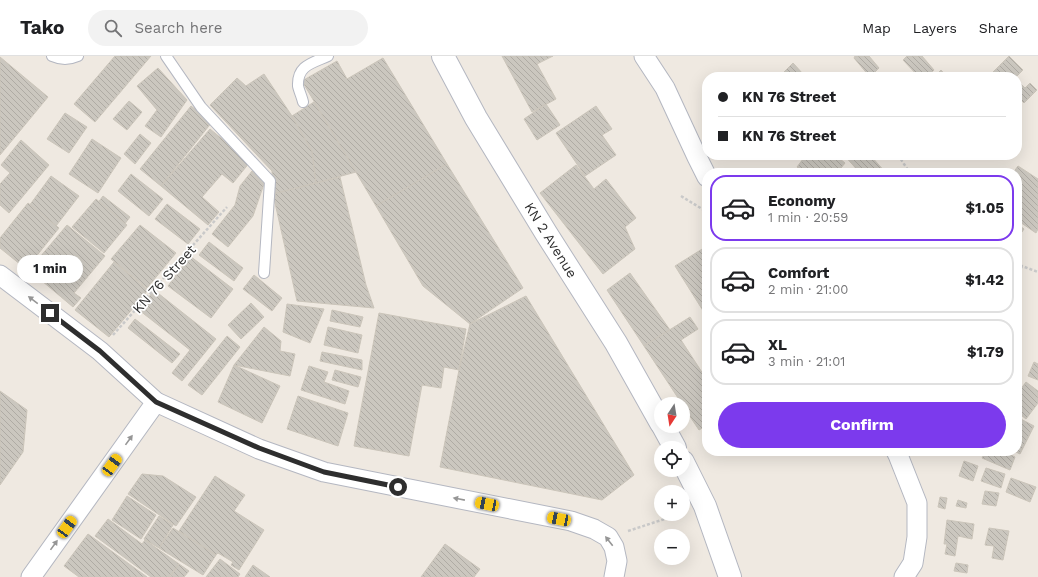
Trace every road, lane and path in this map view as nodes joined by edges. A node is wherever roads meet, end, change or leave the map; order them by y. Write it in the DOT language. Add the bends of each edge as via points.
graph roads {
  1 [pos="52,56"];
  2 [pos="78,56"];
  3 [pos="166,56"];
  4 [pos="328,56"];
  5 [pos="443,56"];
  6 [pos="644,56"];
  7 [pos="303,102"];
  8 [pos="702,168"];
  9 [pos="681,196"];
  10 [pos="228,207"];
  11 [pos="702,209"];
  12 [pos="1022,266"];
  13 [pos="1038,272"];
  14 [pos="264,273"];
  15 [pos="0,275"];
  16 [pos="100,351"];
  17 [pos="156,402"];
  18 [pos="654,410"];
  19 [pos="898,456"];
  20 [pos="690,476"];
  21 [pos="658,521"];
  22 [pos="608,537"];
  23 [pos="31,577"];
  24 [pos="614,577"];
  25 [pos="730,577"];
  26 [pos="904,577"];
  1 -- 2 [label="lane" via="58,59"];
  3 -- 14 [label="lane" via="201,107 270,181"];
  4 -- 7 [label="lane" via="304,67 300,73 298,86"];
  5 -- 18 [label="main road, KN 2 Avenue" via="476,118 616,342"];
  6 -- 8 [label="street" via="665,88"];
  9 -- 11 [label="path"];
  10 -- 16 [label="path, KN 76 Street"];
  12 -- 13 [label="path"];
  16 -- 15 [label="street, one-way"];
  16 -- 17 [label="street"];
  22 -- 17 [label="street, one-way" via="571,521 324,472 259,448"];
  23 -- 17 [label="street, one-way"];
  19 -- 26 [label="street" via="916,503 917,537 913,563"];
  20 -- 25 [label="main road" via="705,506"];
  21 -- 22 [label="path"];
  24 -- 22 [label="street, one-way" via="618,561"];
}
